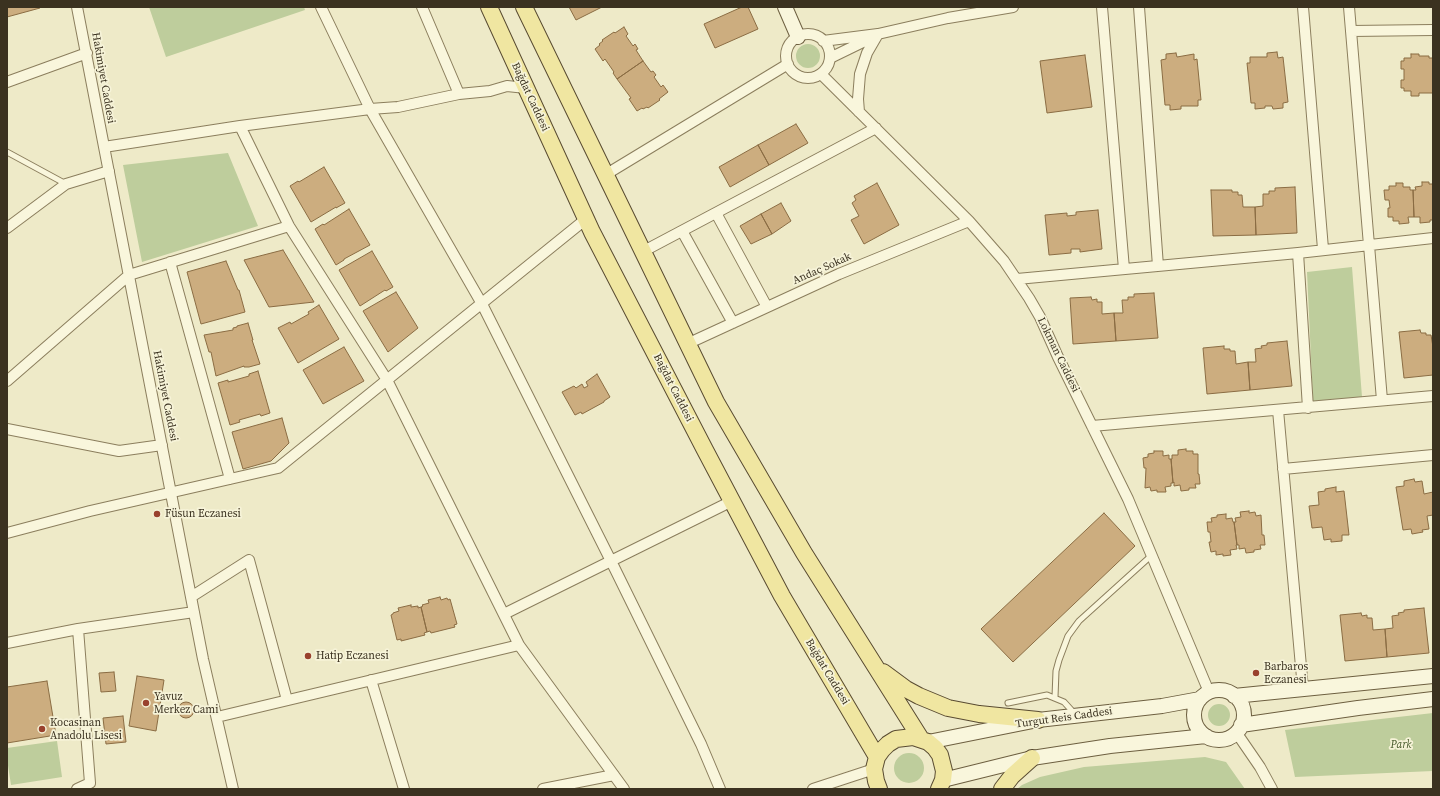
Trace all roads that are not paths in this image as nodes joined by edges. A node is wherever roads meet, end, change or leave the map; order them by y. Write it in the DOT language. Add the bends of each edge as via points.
graph roads {
  1 [pos="77,7"];
  2 [pos="321,7"];
  3 [pos="422,7"];
  4 [pos="489,7"];
  5 [pos="524,7"];
  6 [pos="785,7"];
  7 [pos="1013,7"];
  8 [pos="1102,7"];
  9 [pos="1139,7"];
  10 [pos="1303,7"];
  11 [pos="1349,7"];
  12 [pos="963,11"];
  13 [pos="1433,30"];
  14 [pos="1351,31"];
  15 [pos="878,34"];
  16 [pos="798,37"];
  17 [pos="823,41"];
  18 [pos="87,53"];
  19 [pos="830,58"];
  20 [pos="788,64"];
  21 [pos="821,74"];
  22 [pos="7,82"];
  23 [pos="526,88"];
  24 [pos="459,94"];
  25 [pos="370,109"];
  26 [pos="859,112"];
  27 [pos="240,126"];
  28 [pos="876,128"];
  29 [pos="104,147"];
  30 [pos="7,152"];
  31 [pos="109,171"];
  32 [pos="604,174"];
  33 [pos="66,184"];
  34 [pos="716,213"];
  35 [pos="586,219"];
  36 [pos="969,221"];
  37 [pos="289,226"];
  38 [pos="7,228"];
  39 [pos="682,231"];
  40 [pos="1433,238"];
  41 [pos="1368,245"];
  42 [pos="1323,249"];
  43 [pos="642,252"];
  44 [pos="1298,253"];
  45 [pos="170,262"];
  46 [pos="1158,266"];
  47 [pos="1124,269"];
  48 [pos="129,275"];
  49 [pos="1017,279"];
  50 [pos="482,304"];
  51 [pos="767,307"];
  52 [pos="733,323"];
  53 [pos="687,344"];
  54 [pos="387,380"];
  55 [pos="7,381"];
  56 [pos="1433,396"];
  57 [pos="1382,400"];
  58 [pos="1308,408"];
  59 [pos="1278,410"];
  60 [pos="1092,426"];
  61 [pos="7,429"];
  62 [pos="162,445"];
  63 [pos="1433,455"];
  64 [pos="1283,469"];
  65 [pos="230,479"];
  66 [pos="171,492"];
  67 [pos="732,501"];
  68 [pos="7,533"];
  69 [pos="1152,555"];
  70 [pos="611,561"];
  71 [pos="191,597"];
  72 [pos="194,612"];
  73 [pos="504,614"];
  74 [pos="78,629"];
  75 [pos="7,643"];
  76 [pos="520,645"];
  77 [pos="872,660"];
  78 [pos="1433,676"];
  79 [pos="370,680"];
  80 [pos="1303,689"];
  81 [pos="1204,696"];
  82 [pos="1234,696"];
  83 [pos="1055,697"];
  84 [pos="1433,699"];
  85 [pos="287,700"];
  86 [pos="1008,703"];
  87 [pos="1076,715"];
  88 [pos="217,717"];
  89 [pos="1038,720"];
  90 [pos="1239,728"];
  91 [pos="1206,736"];
  92 [pos="925,740"];
  93 [pos="1032,758"];
  94 [pos="876,763"];
  95 [pos="614,775"];
  96 [pos="942,786"];
  97 [pos="230,788"];
  98 [pos="77,789"];
  99 [pos="404,789"];
  100 [pos="542,789"];
  101 [pos="624,789"];
  102 [pos="720,789"];
  103 [pos="813,789"];
  104 [pos="879,789"];
  105 [pos="1002,789"];
  106 [pos="1272,789"];
  1 -- 18 [label="street, Hakimiyet Caddesi"];
  2 -- 25 [label="street"];
  3 -- 24 [label="street"];
  4 -- 23 [label="main road, Bağdat Caddesi"];
  5 -- 32 [label="main road"];
  6 -- 16 [label="street"];
  7 -- 12 [label="street"];
  8 -- 47 [label="street"];
  9 -- 46 [label="street"];
  10 -- 42 [label="street"];
  11 -- 14 [label="street"];
  12 -- 15 [label="street"];
  13 -- 14 [label="street"];
  14 -- 41 [label="street"];
  15 -- 17 [label="street"];
  15 -- 19 [label="street"];
  15 -- 26 [label="street" via="867,53 860,74"];
  16 -- 17 [label="street" via="806,34"];
  16 -- 20 [label="street" via="787,48"];
  17 -- 19 [label="street"];
  18 -- 22 [label="street"];
  18 -- 29 [label="street, Hakimiyet Caddesi"];
  19 -- 21 [label="street"];
  20 -- 21 [label="street" via="792,72 803,77"];
  20 -- 32 [label="street"];
  21 -- 26 [label="street, Lokman Caddesi"];
  23 -- 24 [label="street" via="507,86 490,91"];
  23 -- 35 [label="main road, Bağdat Caddesi"];
  24 -- 25 [label="street" via="398,107"];
  25 -- 27 [label="street"];
  25 -- 50 [label="street"];
  26 -- 28 [label="street, Lokman Caddesi"];
  27 -- 29 [label="street"];
  27 -- 37 [label="street"];
  28 -- 34 [label="street"];
  28 -- 36 [label="street, Lokman Caddesi"];
  29 -- 31 [label="street, Hakimiyet Caddesi"];
  30 -- 33 [label="lane"];
  31 -- 33 [label="street"];
  31 -- 48 [label="street, Hakimiyet Caddesi"];
  32 -- 43 [label="main road"];
  33 -- 38 [label="street"];
  34 -- 39 [label="street"];
  34 -- 51 [label="street"];
  35 -- 50 [label="street"];
  35 -- 67 [label="main road, Bağdat Caddesi"];
  36 -- 49 [label="street, Lokman Caddesi"];
  36 -- 51 [label="street, Andaç Sokak" via="839,274"];
  37 -- 45 [label="street"];
  37 -- 54 [label="street"];
  39 -- 43 [label="street"];
  39 -- 52 [label="street"];
  40 -- 41 [label="street"];
  41 -- 42 [label="street"];
  41 -- 57 [label="street"];
  42 -- 44 [label="street"];
  43 -- 53 [label="main road"];
  44 -- 46 [label="street"];
  44 -- 58 [label="street"];
  45 -- 48 [label="street"];
  45 -- 65 [label="street"];
  46 -- 47 [label="street"];
  47 -- 49 [label="street"];
  48 -- 55 [label="street"];
  48 -- 62 [label="street, Hakimiyet Caddesi"];
  49 -- 60 [label="street, Lokman Caddesi" via="1040,317"];
  50 -- 54 [label="street"];
  50 -- 70 [label="street"];
  51 -- 52 [label="street, Andaç Sokak"];
  52 -- 53 [label="street, Andaç Sokak"];
  53 -- 77 [label="main road" via="759,478"];
  54 -- 65 [label="street" via="278,468"];
  54 -- 73 [label="street"];
  56 -- 57 [label="street"];
  57 -- 58 [label="street"];
  58 -- 59 [label="street"];
  59 -- 60 [label="street"];
  59 -- 64 [label="street"];
  60 -- 69 [label="street, Lokman Caddesi"];
  61 -- 62 [label="street" via="119,451"];
  62 -- 66 [label="street, Hakimiyet Caddesi"];
  63 -- 64 [label="street"];
  64 -- 80 [label="street"];
  65 -- 66 [label="street"];
  66 -- 68 [label="street"];
  66 -- 71 [label="street, Hakimiyet Caddesi"];
  67 -- 70 [label="street"];
  67 -- 94 [label="main road, Bağdat Caddesi"];
  69 -- 81 [label="street, Lokman Caddesi"];
  69 -- 83 [label="lane" via="1080,621 1068,636 1056,671"];
  70 -- 73 [label="street"];
  70 -- 102 [label="street" via="701,744"];
  71 -- 72 [label="street, Hakimiyet Caddesi"];
  71 -- 85 [label="street" via="249,560"];
  72 -- 74 [label="street"];
  72 -- 88 [label="street, Hakimiyet Caddesi"];
  73 -- 76 [label="street"];
  74 -- 75 [label="street"];
  74 -- 98 [label="street" via="90,783"];
  76 -- 79 [label="street"];
  76 -- 95 [label="street"];
  77 -- 89 [label="main road" via="906,689 948,708"];
  77 -- 92 [label="main road"];
  78 -- 80 [label="street"];
  79 -- 85 [label="street"];
  79 -- 99 [label="street"];
  80 -- 82 [label="street"];
  81 -- 82 [label="street" via="1218,690"];
  81 -- 87 [label="street, Turgut Reis Caddesi" via="1162,706"];
  81 -- 91 [label="street" via="1196,705 1194,719 1200,731"];
  82 -- 90 [label="street" via="1243,711"];
  83 -- 86 [label="lane" via="1042,696"];
  83 -- 87 [label="lane" via="1064,702"];
  84 -- 90 [label="street" via="1350,709"];
  85 -- 88 [label="street"];
  87 -- 89 [label="street, Turgut Reis Caddesi"];
  88 -- 97 [label="street, Hakimiyet Caddesi"];
  89 -- 92 [label="street, Turgut Reis Caddesi"];
  90 -- 91 [label="street" via="1226,739 1219,740"];
  90 -- 106 [label="street"];
  91 -- 93 [label="street" via="1110,746"];
  92 -- 94 [label="main road" via="908,737 896,739 882,750"];
  92 -- 96 [label="main road" via="935,748 942,759"];
  93 -- 96 [label="street"];
  93 -- 105 [label="main road"];
  94 -- 103 [label="street"];
  94 -- 104 [label="main road, Bağdat Caddesi" via="876,781"];
  95 -- 100 [label="street"];
  95 -- 101 [label="street"];
}
